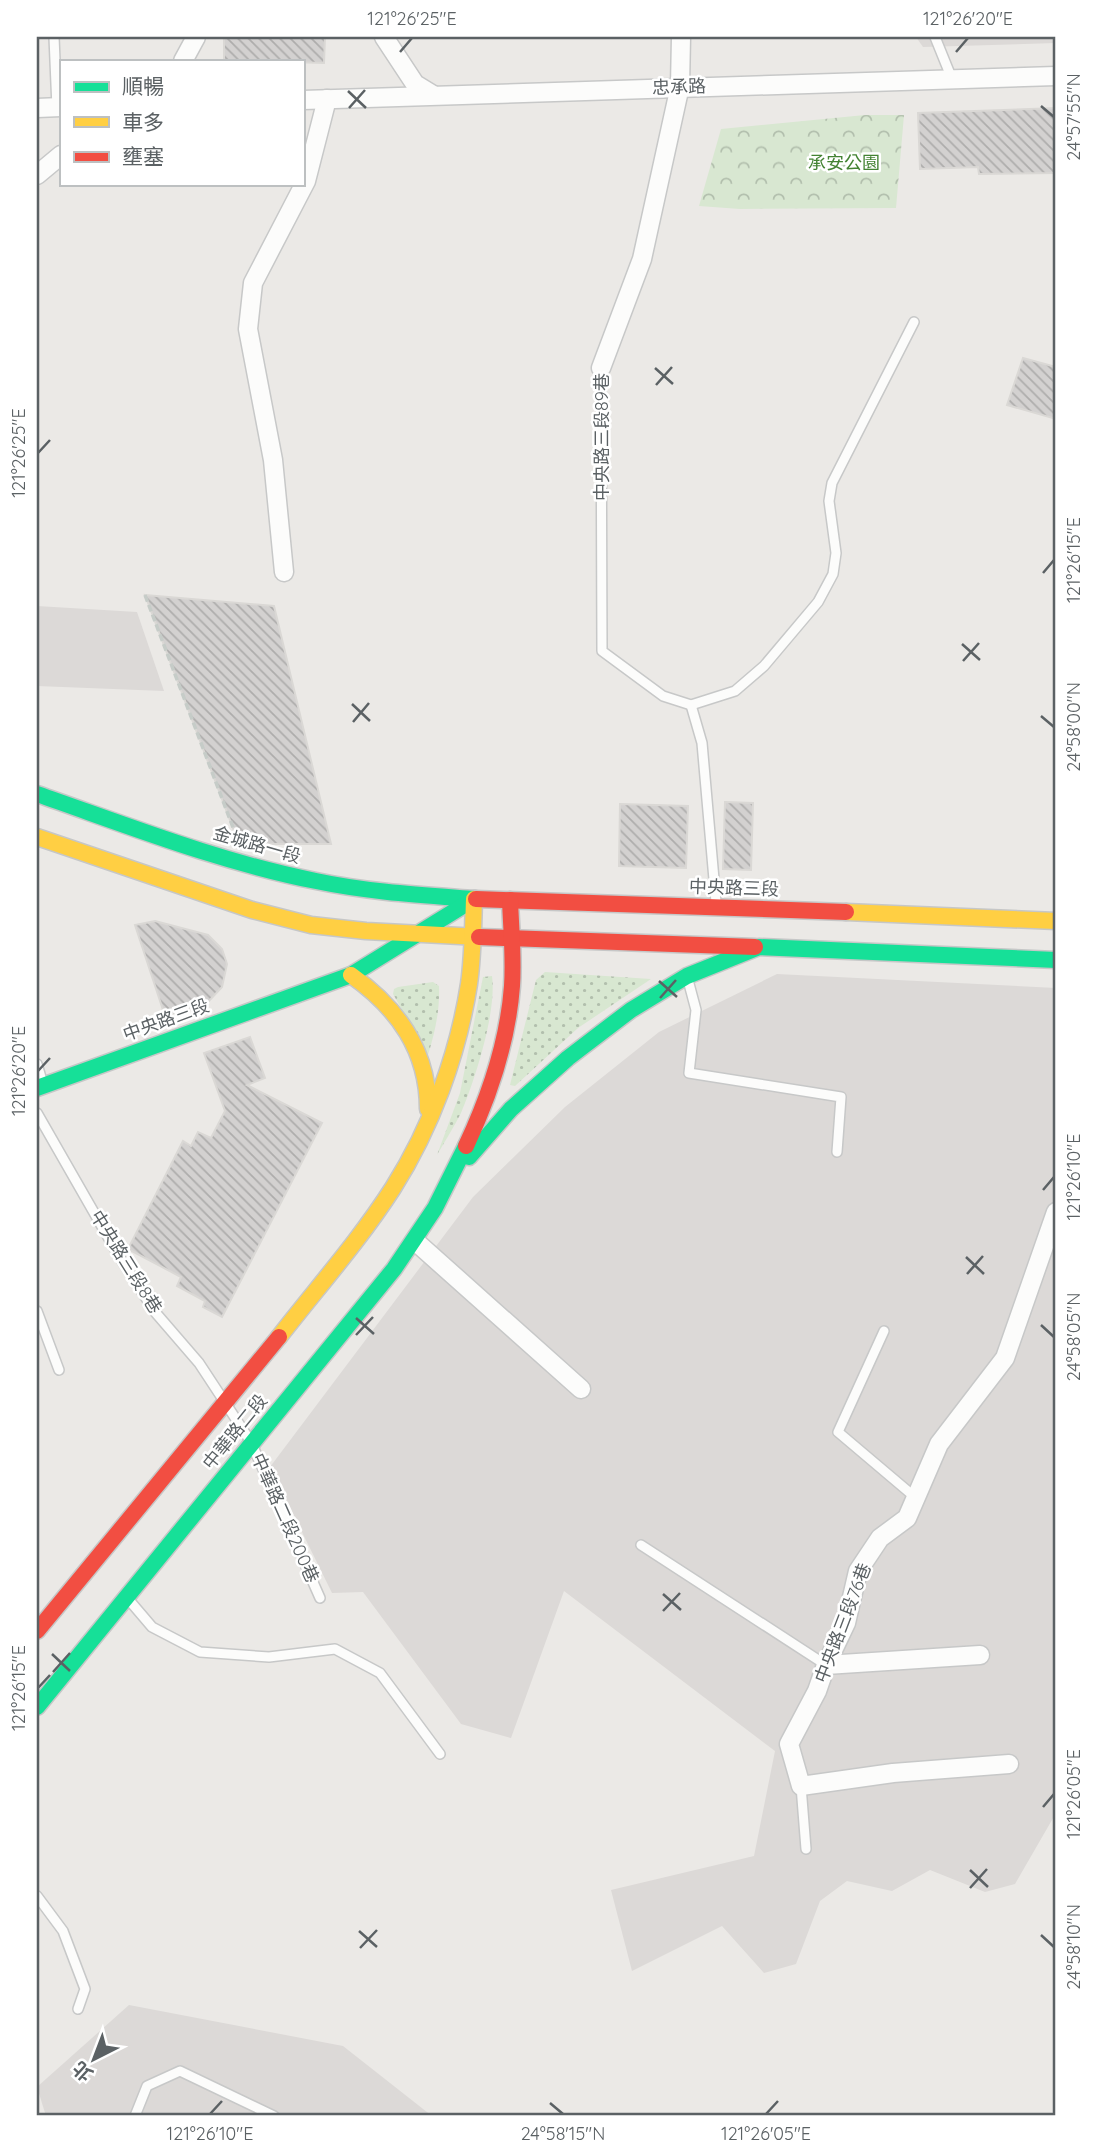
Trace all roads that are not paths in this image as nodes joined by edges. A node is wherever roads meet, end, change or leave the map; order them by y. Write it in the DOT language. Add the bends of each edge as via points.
graph roads {
  1 [pos="54,37"];
  2 [pos="196,37"];
  3 [pos="384,37"];
  4 [pos="681,37"];
  5 [pos="935,37"];
  6 [pos="184,60"];
  7 [pos="1056,76"];
  8 [pos="952,79"];
  9 [pos="681,86"];
  10 [pos="433,95"];
  11 [pos="327,99"];
  12 [pos="304,100"];
  13 [pos="37,108"];
  14 [pos="59,108"];
  15 [pos="60,156"];
  16 [pos="37,175"];
  17 [pos="304,185"];
  18 [pos="303,186"];
  19 [pos="915,322"];
  20 [pos="601,368"];
  21 [pos="284,572"];
  22 [pos="691,705"];
  23 [pos="37,794"];
  24 [pos="37,837"];
  25 [pos="474,899"];
  26 [pos="510,900"];
  27 [pos="716,907"];
  28 [pos="1056,921"];
  29 [pos="421,934"];
  30 [pos="473,936"];
  31 [pos="511,939"];
  32 [pos="759,947"];
  33 [pos="1056,960"];
  34 [pos="351,975"];
  35 [pos="687,976"];
  36 [pos="37,1064"];
  37 [pos="40,1087"];
  38 [pos="37,1113"];
  39 [pos="428,1119"];
  40 [pos="837,1152"];
  41 [pos="454,1175"];
  42 [pos="1056,1212"];
  43 [pos="415,1241"];
  44 [pos="37,1311"];
  45 [pos="884,1331"];
  46 [pos="59,1370"];
  47 [pos="580,1389"];
  48 [pos="226,1404"];
  49 [pos="251,1442"];
  50 [pos="916,1498"];
  51 [pos="641,1545"];
  52 [pos="127,1598"];
  53 [pos="320,1598"];
  54 [pos="37,1631"];
  55 [pos="981,1655"];
  56 [pos="826,1665"];
  57 [pos="37,1707"];
  58 [pos="440,1754"];
  59 [pos="1009,1764"];
  60 [pos="801,1786"];
  61 [pos="806,1849"];
  62 [pos="37,1896"];
  63 [pos="78,2009"];
  64 [pos="135,2116"];
  65 [pos="274,2116"];
  1 -- 14 [label="lane"];
  2 -- 6 [label="street"];
  3 -- 10 [label="street" via="415,84"];
  4 -- 9 [label="street, 中央路三段89巷"];
  5 -- 8 [label="lane"];
  7 -- 8 [label="street, 忠承路"];
  8 -- 9 [label="street, 忠承路"];
  9 -- 10 [label="street, 忠承路"];
  9 -- 20 [label="street, 中央路三段89巷" via="642,259"];
  10 -- 11 [label="street, 忠承路"];
  11 -- 12 [label="street, 忠承路"];
  11 -- 17 [label="street"];
  13 -- 14 [label="street"];
  15 -- 16 [label="street"];
  18 -- 21 [label="street" via="253,283 248,329 273,460"];
  19 -- 22 [label="lane" via="832,483 836,553 833,573 818,602 764,666 735,691"];
  20 -- 22 [label="lane, 中央路三段89巷" via="602,650 663,696"];
  22 -- 27 [label="lane" via="702,743"];
  23 -- 25 [label="main road, 金城路一段" via="247,864 337,886"];
  24 -- 29 [label="main road" via="281,919"];
  25 -- 26 [label="main road, 中央路三段"];
  25 -- 29 [label="main road, 中央路三段"];
  25 -- 30 [label="main road, 中華路二段"];
  26 -- 27 [label="main road, 中央路三段"];
  26 -- 31 [label="main road"];
  27 -- 28 [label="main road, 中央路三段"];
  29 -- 30 [label="main road"];
  29 -- 34 [label="main road, 中央路三段"];
  30 -- 31 [label="main road"];
  30 -- 39 [label="main road, 中華路二段" via="460,1026"];
  31 -- 32 [label="main road"];
  31 -- 41 [label="main road" via="513,981 503,1033"];
  32 -- 33 [label="main road"];
  32 -- 35 [label="main road"];
  34 -- 37 [label="main road, 中央路三段"];
  34 -- 39 [label="main road" via="377,993 401,1021 428,1083"];
  35 -- 40 [label="lane" via="696,1010 689,1073 841,1097"];
  35 -- 41 [label="main road" via="631,1010 568,1058 511,1109"];
  36 -- 37 [label="lane"];
  38 -- 48 [label="lane, 中央路三段8巷" via="155,1312 199,1363"];
  39 -- 48 [label="main road, 中華路二段" via="405,1167 370,1220"];
  41 -- 43 [label="main road, 中華路二段"];
  42 -- 50 [label="street, 中央路三段76巷" via="1005,1358 939,1444"];
  43 -- 47 [label="street"];
  43 -- 49 [label="main road, 中華路二段"];
  44 -- 46 [label="lane"];
  45 -- 50 [label="lane" via="838,1432"];
  48 -- 49 [label="lane, 中華路二段200巷"];
  48 -- 54 [label="main road, 中華路二段"];
  49 -- 52 [label="main road, 中華路二段"];
  49 -- 53 [label="lane, 中華路二段200巷"];
  50 -- 56 [label="street, 中央路三段76巷" via="907,1518 880,1538 858,1571 846,1623"];
  51 -- 56 [label="lane"];
  52 -- 57 [label="main road, 中華路二段"];
  52 -- 58 [label="lane" via="152,1627 200,1653 268,1657 335,1649 380,1673"];
  55 -- 56 [label="street"];
  56 -- 60 [label="street, 中央路三段76巷" via="789,1744"];
  59 -- 60 [label="street"];
  60 -- 61 [label="lane"];
  62 -- 63 [label="lane" via="63,1931 85,1989"];
  64 -- 65 [label="lane" via="147,2086 180,2071"];
}
